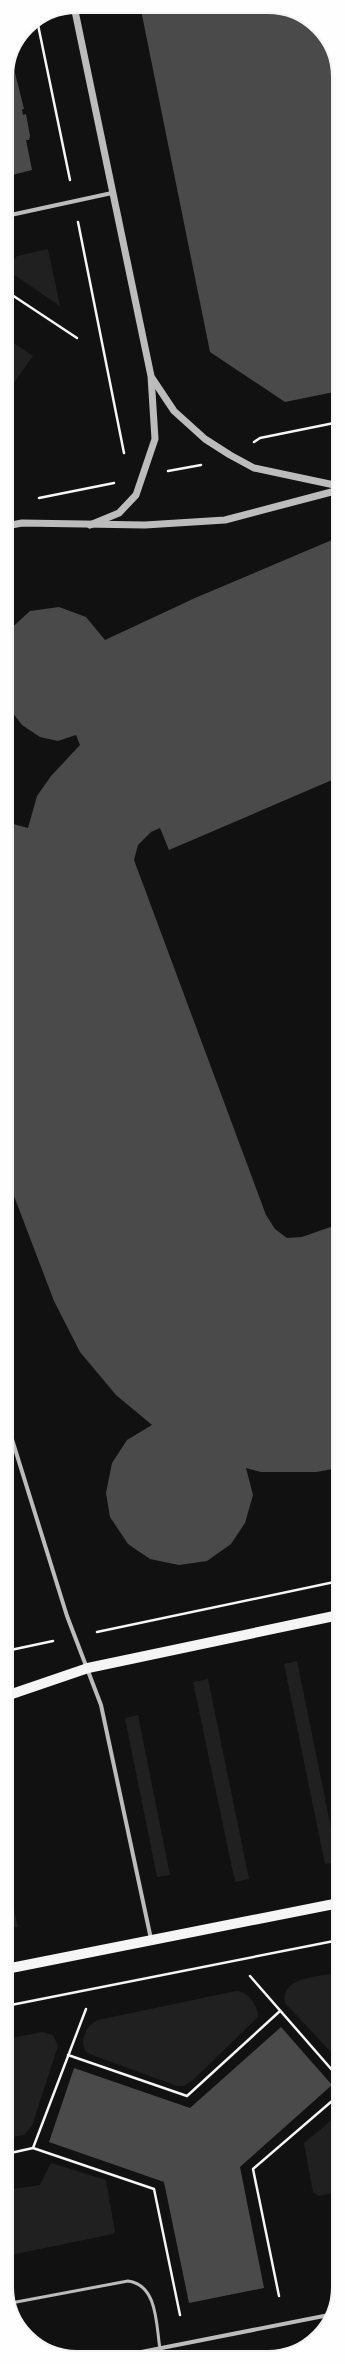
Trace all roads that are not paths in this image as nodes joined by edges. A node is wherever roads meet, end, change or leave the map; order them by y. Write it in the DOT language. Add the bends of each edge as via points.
graph roads {
  1 [pos="75,13"];
  2 [pos="112,194"];
  3 [pos="13,215"];
  4 [pos="150,376"];
  5 [pos="332,485"];
  6 [pos="332,492"];
  7 [pos="13,525"];
  8 [pos="90,525"];
  9 [pos="13,1442"];
  10 [pos="332,1616"];
  11 [pos="88,1668"];
  12 [pos="13,1694"];
  13 [pos="332,1904"];
  14 [pos="151,1939"];
  15 [pos="13,1967"];
  16 [pos="15,2302"];
  17 [pos="325,2316"];
  18 [pos="160,2349"];
  19 [pos="149,2351"];
  1 -- 2 [label="street"];
  2 -- 3 [label="street"];
  2 -- 4 [label="street"];
  4 -- 5 [label="street" via="174,411 205,439 230,456 254,468"];
  4 -- 8 [label="street" via="155,439 136,495 119,513"];
  6 -- 8 [label="street" via="225,520 145,525"];
  7 -- 8 [label="street"];
  9 -- 11 [label="street" via="67,1616"];
  10 -- 11 [label="main road"];
  11 -- 12 [label="main road"];
  11 -- 14 [label="street" via="101,1706"];
  13 -- 14 [label="main road"];
  14 -- 15 [label="main road"];
  16 -- 18 [label="lane" via="128,2281 138,2283 152,2300"];
  17 -- 18 [label="street"];
  18 -- 19 [label="street"];
}
